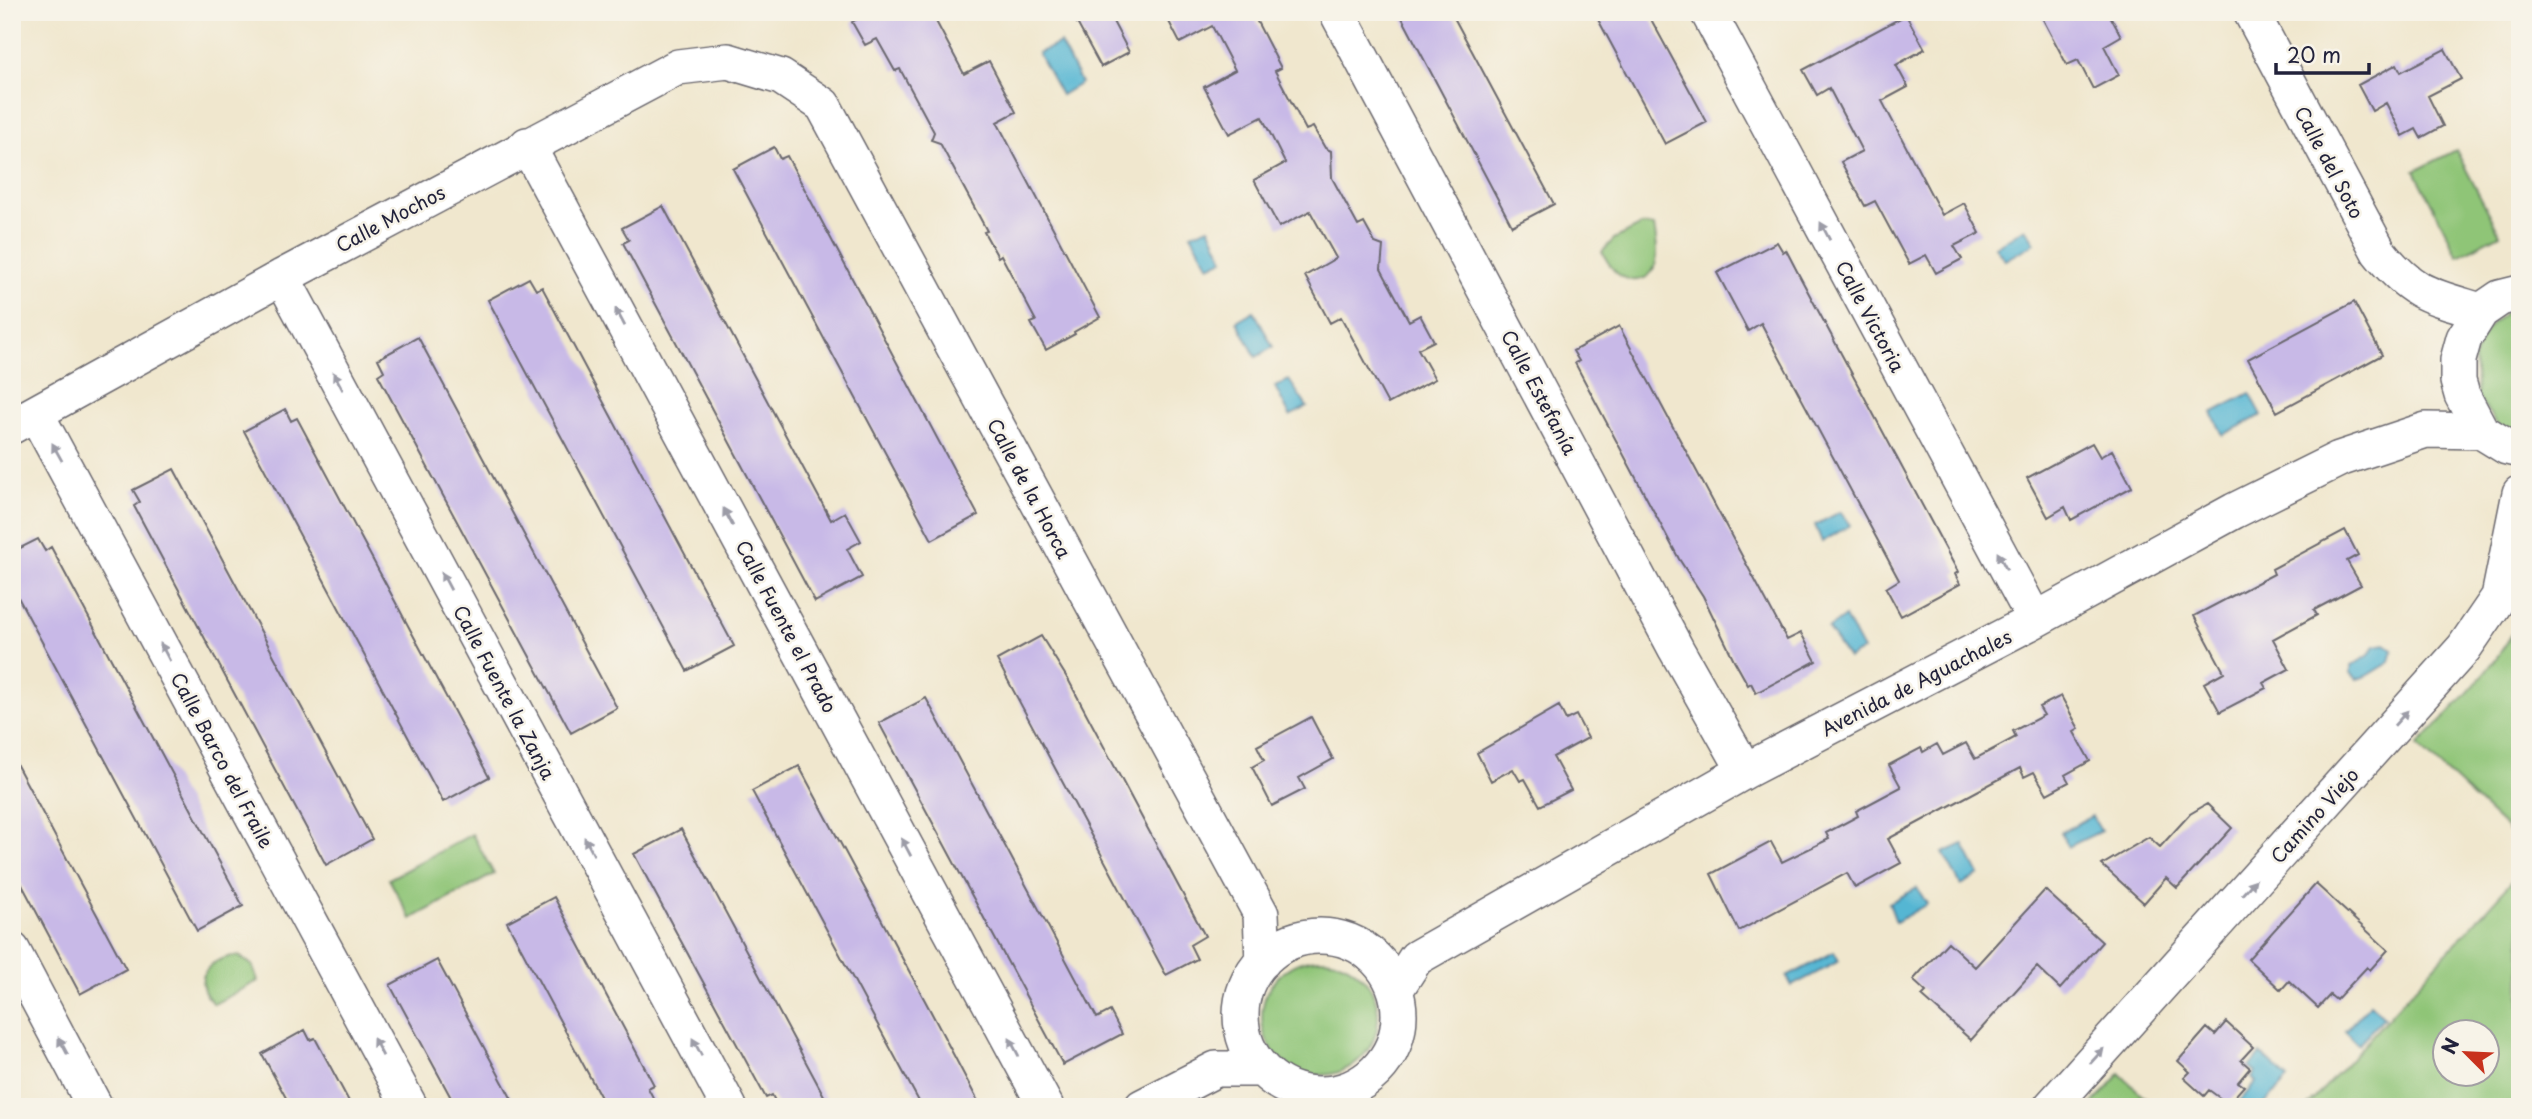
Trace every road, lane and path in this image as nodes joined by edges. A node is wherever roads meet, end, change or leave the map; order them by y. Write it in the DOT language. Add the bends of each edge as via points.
graph roads {
  1 [pos="1337,12"];
  2 [pos="1707,12"];
  3 [pos="2251,12"];
  4 [pos="780,77"];
  5 [pos="527,145"];
  6 [pos="282,276"];
  7 [pos="2520,293"];
  8 [pos="2473,324"];
  9 [pos="2462,396"];
  10 [pos="24,420"];
  11 [pos="2426,430"];
  12 [pos="2481,431"];
  13 [pos="2520,450"];
  14 [pos="2520,493"];
  15 [pos="2035,620"];
  16 [pos="1745,771"];
  17 [pos="1261,914"];
  18 [pos="1297,940"];
  19 [pos="12,950"];
  20 [pos="1374,958"];
  21 [pos="1416,958"];
  22 [pos="1263,961"];
  23 [pos="1396,989"];
  24 [pos="1239,1028"];
  25 [pos="1216,1069"];
  26 [pos="1260,1069"];
  27 [pos="1360,1095"];
  28 [pos="1316,1100"];
  29 [pos="95,1107"];
  30 [pos="411,1107"];
  31 [pos="729,1107"];
  32 [pos="1046,1107"];
  33 [pos="1142,1107"];
  34 [pos="2051,1107"];
  1 -- 16 [label="street, Calle Estefanía"];
  15 -- 2 [label="street, Calle Victoria, one-way"];
  3 -- 8 [label="street, Calle del Soto" via="2379,252 2397,275"];
  4 -- 5 [label="street, Calle Mochos" via="728,61 678,67"];
  4 -- 17 [label="street, Calle de la Horca" via="823,105"];
  5 -- 6 [label="street, Calle Mochos"];
  32 -- 5 [label="street, Calle Fuente el Prado, one-way"];
  6 -- 10 [label="street, Calle Mochos"];
  31 -- 6 [label="street, Calle Fuente la Zanja, one-way"];
  7 -- 8 [label="street" via="2500,298"];
  8 -- 9 [label="street" via="2458,360"];
  9 -- 11 [label="street, Avenida de Aguachales"];
  9 -- 12 [label="street"];
  30 -- 10 [label="street, Calle Barco del Fraile, one-way"];
  11 -- 12 [label="street, Avenida de Aguachales"];
  11 -- 15 [label="street, Avenida de Aguachales" via="2339,458"];
  12 -- 13 [label="street"];
  34 -- 14 [label="street, Camino Viejo, one-way" via="2465,648 2499,597"];
  15 -- 16 [label="street, Avenida de Aguachales"];
  16 -- 21 [label="street, Avenida de Aguachales"];
  17 -- 18 [label="street, Calle de la Horca"];
  17 -- 22 [label="street, Calle de la Horca"];
  18 -- 20 [label="street" via="1338,939"];
  18 -- 22 [label="street"];
  29 -- 19 [label="street, one-way"];
  20 -- 21 [label="street, Avenida de Aguachales"];
  20 -- 23 [label="street"];
  21 -- 23 [label="street, Avenida de Aguachales"];
  22 -- 24 [label="street" via="1244,994"];
  23 -- 27 [label="street" via="1399,1021 1394,1045"];
  24 -- 25 [label="street"];
  24 -- 26 [label="street" via="1247,1052"];
  25 -- 26 [label="street"];
  25 -- 33 [label="street"];
  26 -- 28 [label="street"];
  27 -- 28 [label="street" via="1337,1092"];
}
